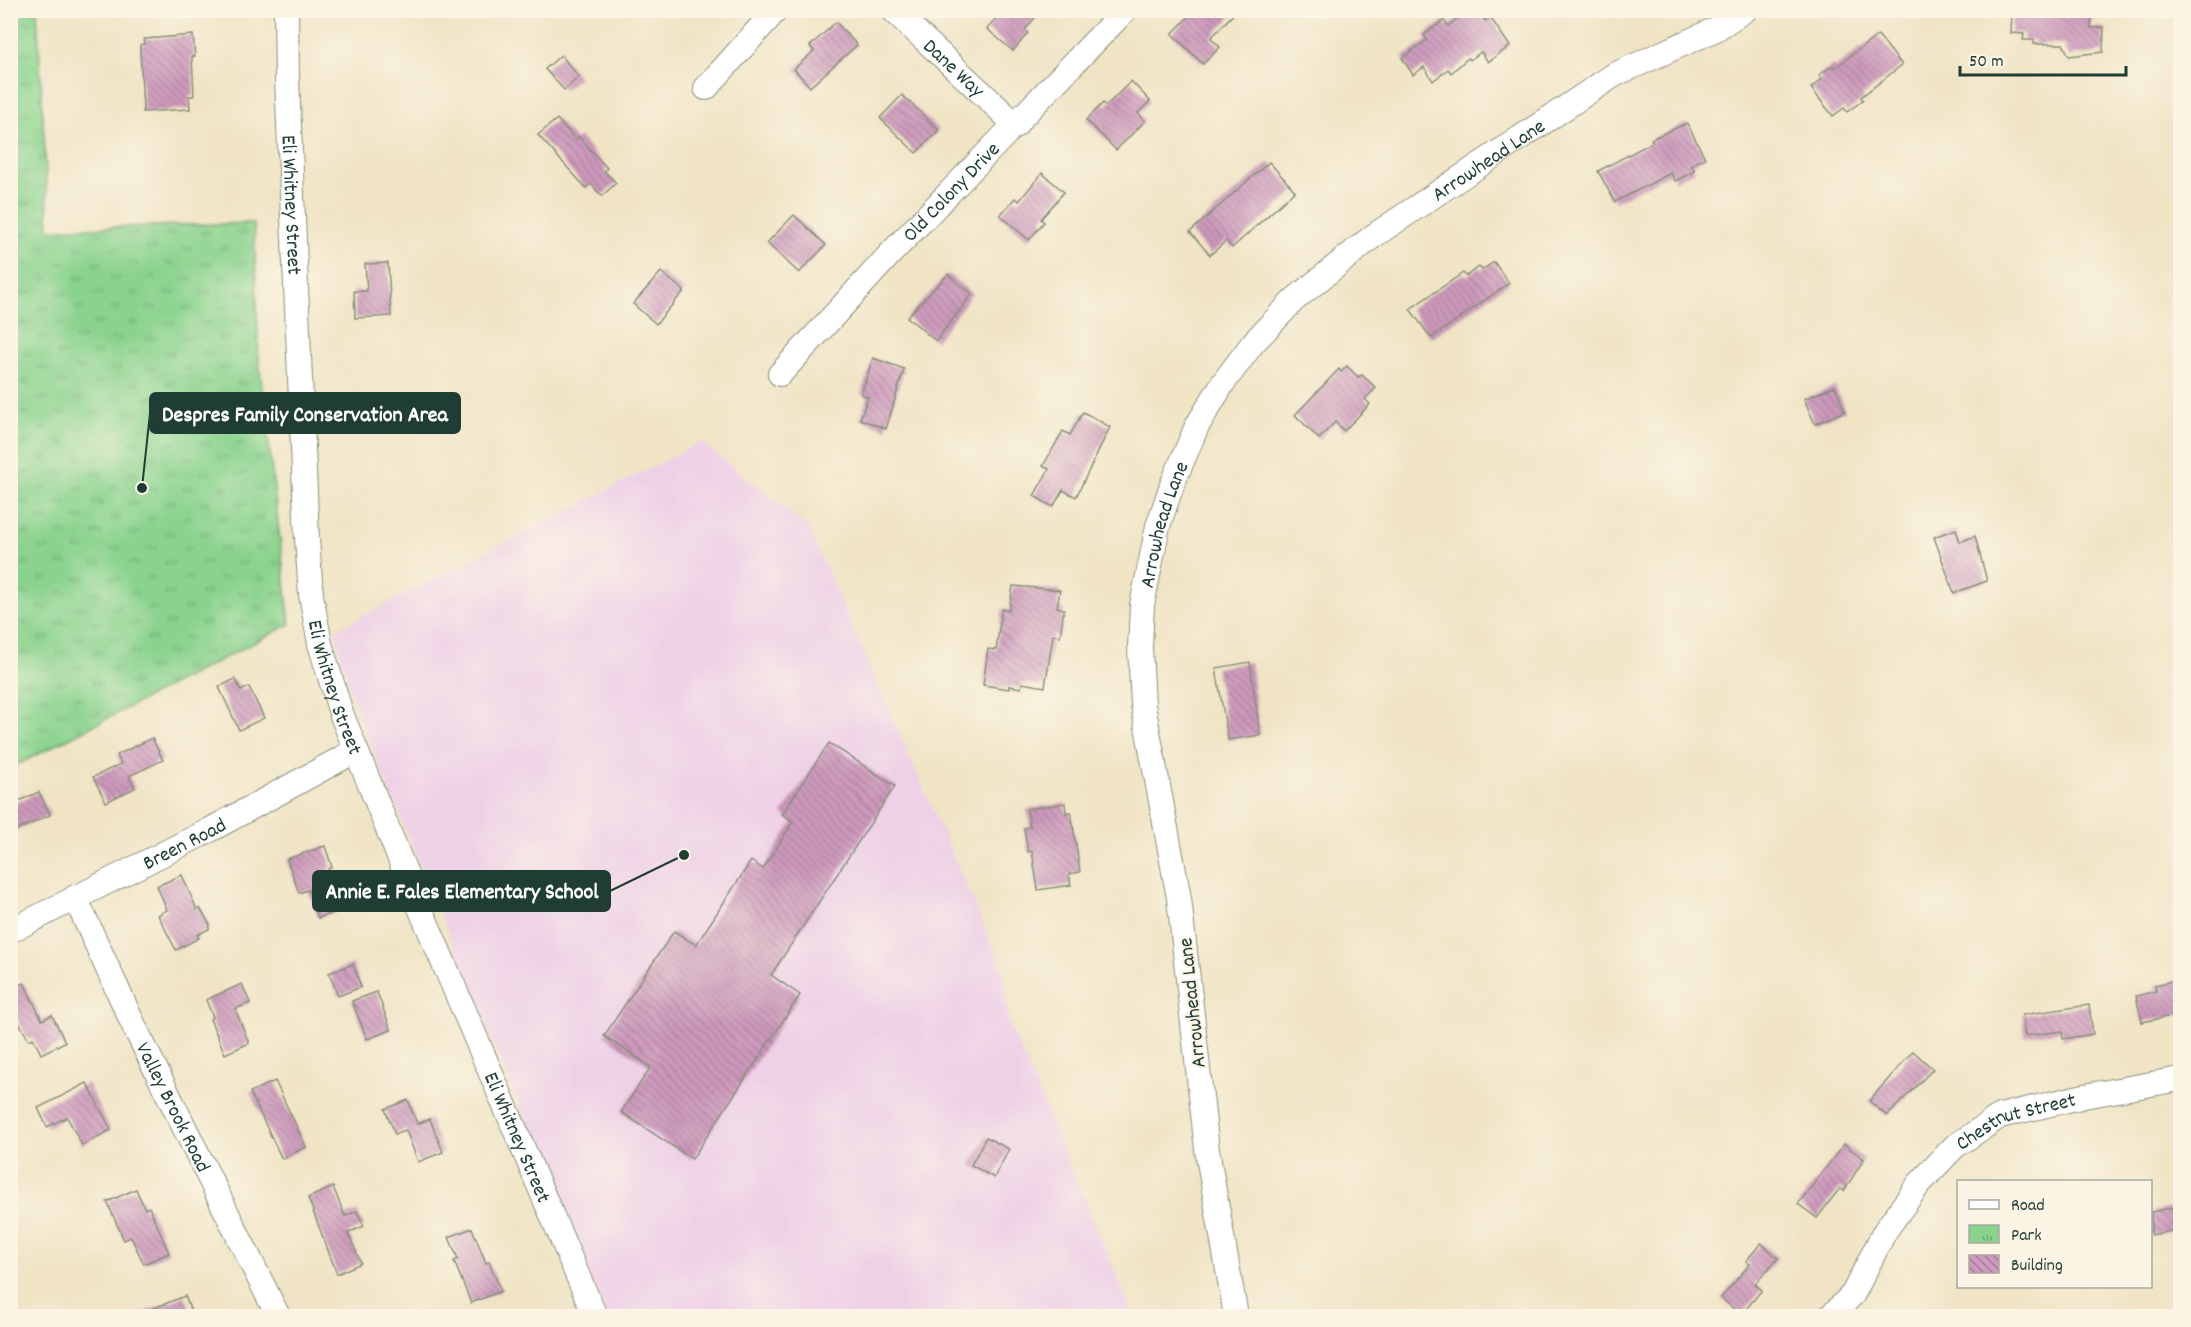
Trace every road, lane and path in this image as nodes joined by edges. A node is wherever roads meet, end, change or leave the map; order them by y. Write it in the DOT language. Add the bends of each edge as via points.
graph roads {
  1 [pos="286,10"];
  2 [pos="776,10"];
  3 [pos="892,10"];
  4 [pos="1125,10"];
  5 [pos="1745,10"];
  6 [pos="706,88"];
  7 [pos="1016,125"];
  8 [pos="780,374"];
  9 [pos="355,751"];
  10 [pos="75,897"];
  11 [pos="10,931"];
  12 [pos="2181,1079"];
  13 [pos="278,1317"];
  14 [pos="595,1317"];
  15 [pos="1236,1317"];
  16 [pos="1831,1317"];
  1 -- 9 [label="street, Eli Whitney Street" via="311,595 333,692"];
  2 -- 6 [label="street"];
  3 -- 7 [label="street, Dane Way"];
  4 -- 7 [label="street, Old Colony Drive"];
  5 -- 15 [label="street, Arrowhead Lane" via="1716,29 1614,75 1372,237 1294,300 1253,343 1223,383 1197,426 1172,485 1158,526 1142,605 1143,705 1179,898 1207,1149"];
  7 -- 8 [label="street, Old Colony Drive"];
  9 -- 10 [label="street, Breen Road" via="210,830"];
  9 -- 14 [label="street, Eli Whitney Street"];
  10 -- 11 [label="street, Breen Road"];
  10 -- 13 [label="street, Valley Brook Road"];
  12 -- 16 [label="street, Chestnut Street" via="2000,1116 1954,1147 1899,1212 1853,1294"];
}
